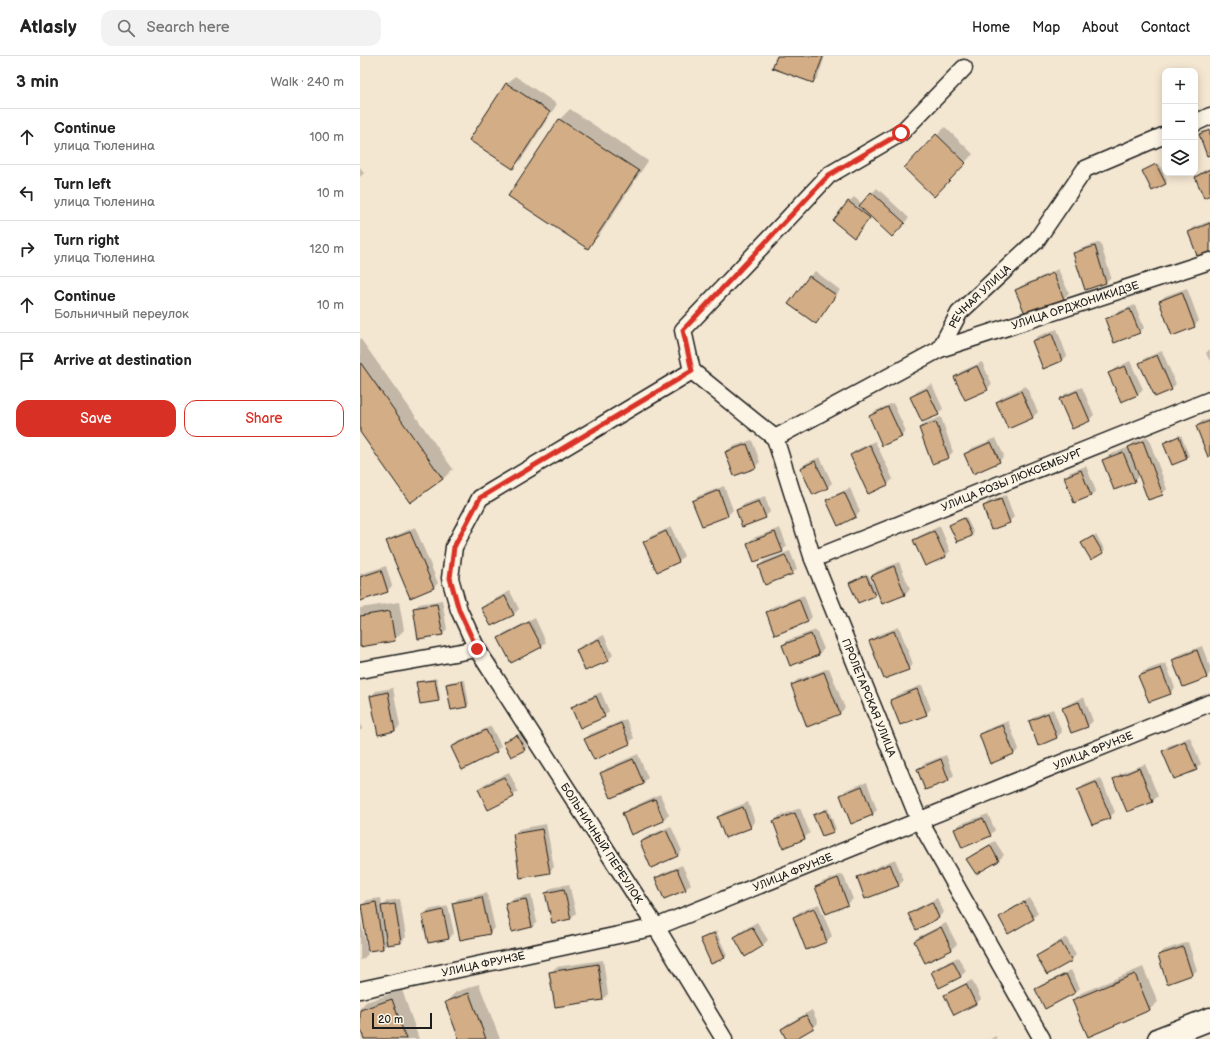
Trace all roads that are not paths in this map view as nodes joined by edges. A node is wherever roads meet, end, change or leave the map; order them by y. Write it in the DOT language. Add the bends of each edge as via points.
graph roads {
  1 [pos="964,68"];
  2 [pos="1210,116"];
  3 [pos="1198,122"];
  4 [pos="1162,136"];
  5 [pos="1210,261"];
  6 [pos="940,349"];
  7 [pos="692,371"];
  8 [pos="1210,400"];
  9 [pos="775,438"];
  10 [pos="813,559"];
  11 [pos="477,649"];
  12 [pos="360,670"];
  13 [pos="1210,703"];
  14 [pos="919,820"];
  15 [pos="656,927"];
  16 [pos="360,990"];
  17 [pos="1210,1018"];
  18 [pos="724,1039"];
  19 [pos="1042,1039"];
  20 [pos="1159,1039"];
  1 -- 7 [label="street" via="901,133 829,175 683,330"];
  2 -- 3 [label="street"];
  4 -- 6 [label="street, РЕЧНАЯ УЛИЦА" via="1085,169 1036,241 959,313"];
  5 -- 6 [label="street, УЛИЦА ОРДЖОНИКИДЗЕ"];
  6 -- 9 [label="street"];
  7 -- 9 [label="street"];
  7 -- 11 [label="street, БОЛЬНИЧНЫЙ ПЕРЕУЛОК" via="480,498 454,547 450,578 459,610"];
  8 -- 10 [label="street, УЛИЦА РОЗЫ ЛЮКСЕМБУРГ"];
  9 -- 10 [label="street, ПРОЛЕТАРСКАЯ УЛИЦА"];
  10 -- 14 [label="street, ПРОЛЕТАРСКАЯ УЛИЦА"];
  11 -- 12 [label="street"];
  11 -- 15 [label="street, БОЛЬНИЧНЫЙ ПЕРЕУЛОК"];
  13 -- 14 [label="street, УЛИЦА ФРУНЗЕ"];
  14 -- 15 [label="street, УЛИЦА ФРУНЗЕ"];
  14 -- 19 [label="street, ПРОЛЕТАРСКАЯ УЛИЦА"];
  15 -- 16 [label="street, УЛИЦА ФРУНЗЕ"];
  15 -- 18 [label="street, БОЛЬНИЧНЫЙ ПЕРЕУЛОК"];
  17 -- 20 [label="main road"];
}
